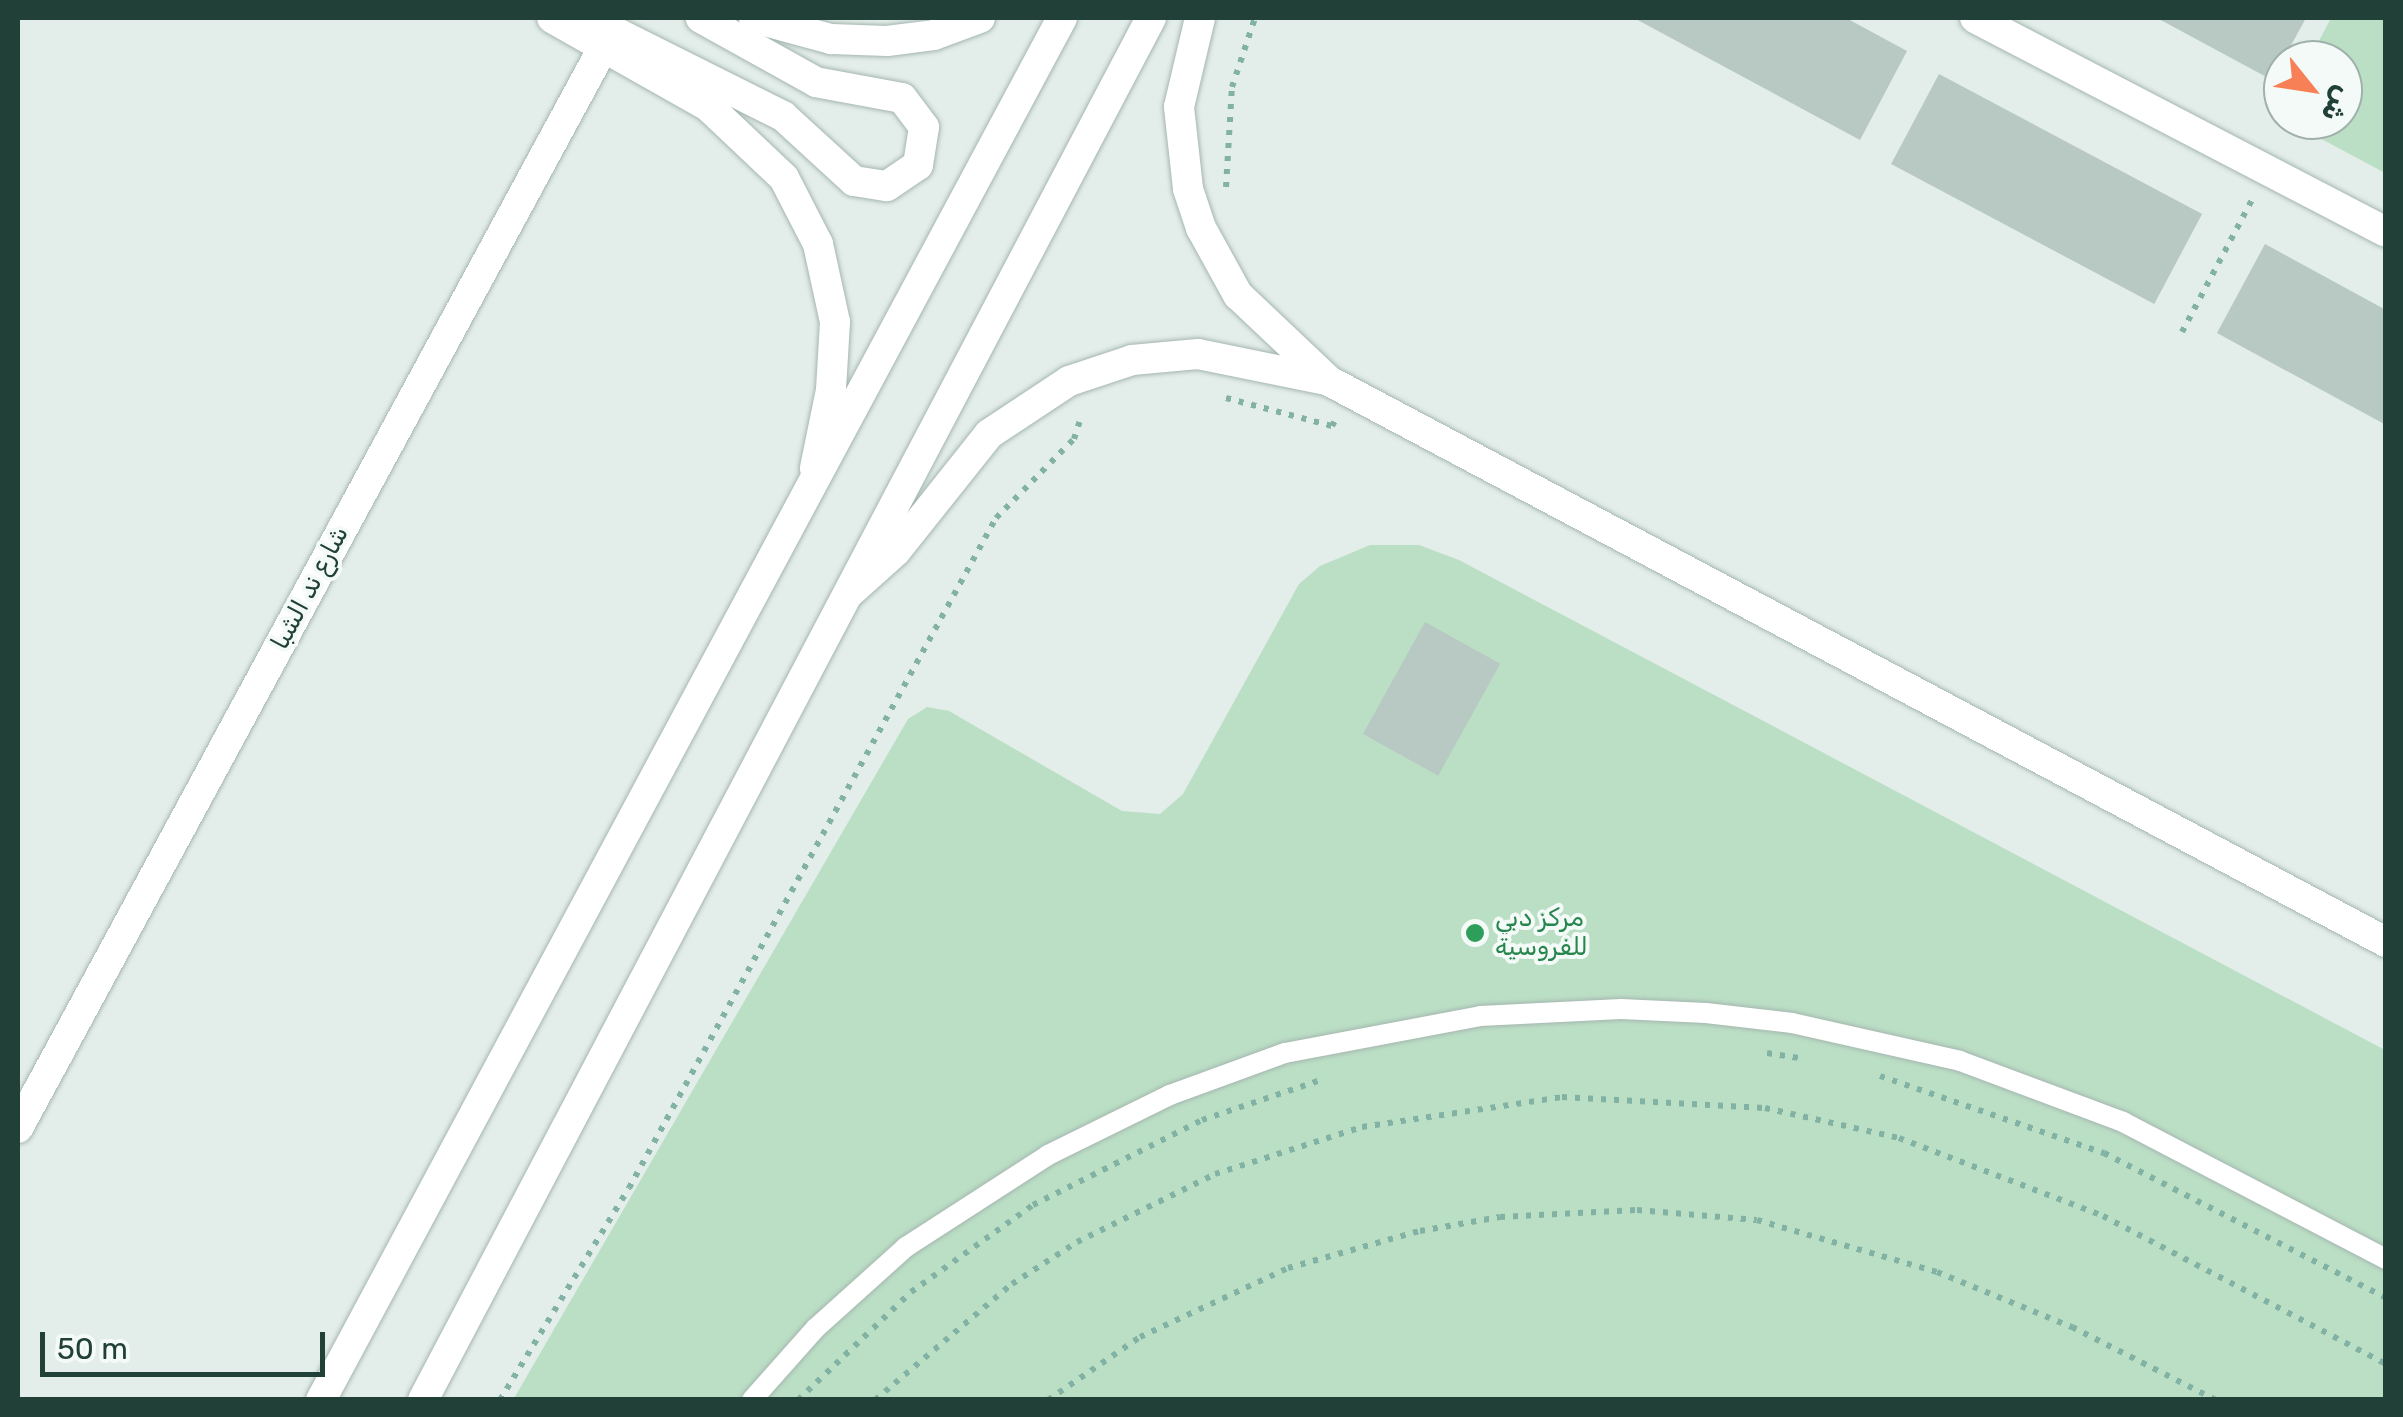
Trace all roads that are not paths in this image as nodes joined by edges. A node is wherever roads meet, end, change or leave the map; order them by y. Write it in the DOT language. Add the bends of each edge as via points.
graph roads {
  1 [pos="552,18"];
  2 [pos="587,18"];
  3 [pos="701,18"];
  4 [pos="754,18"];
  5 [pos="980,18"];
  6 [pos="1062,18"];
  7 [pos="1150,18"];
  8 [pos="1200,18"];
  9 [pos="1975,18"];
  10 [pos="603,48"];
  11 [pos="2386,232"];
  12 [pos="1340,387"];
  13 [pos="813,478"];
  14 [pos="845,597"];
  15 [pos="2386,942"];
  16 [pos="18,1128"];
  17 [pos="2386,1259"];
  18 [pos="321,1400"];
  19 [pos="422,1400"];
  20 [pos="752,1400"];
  1 -- 10 [label="street"];
  2 -- 3 [label="street" via="783,116 854,181 887,186 918,165 924,126 902,98 816,82"];
  4 -- 5 [label="street" via="832,39 887,41 934,35"];
  6 -- 13 [label="street"];
  7 -- 14 [label="street"];
  8 -- 12 [label="street" via="1178,108 1200,228 1238,295"];
  9 -- 11 [label="street"];
  10 -- 13 [label="street" via="739,129 784,178 804,212 822,258 834,322 832,390"];
  10 -- 16 [label="street, شارع ند الشبا"];
  12 -- 14 [label="street" via="1198,354 1132,360 1069,381 988,434 896,551"];
  12 -- 15 [label="street"];
  13 -- 18 [label="street"];
  14 -- 19 [label="street"];
  17 -- 20 [label="lane" via="2124,1122 1960,1061 1825,1030 1706,1013 1621,1009 1480,1016 1285,1053 1170,1095 1048,1155 906,1248 816,1328"];
}
